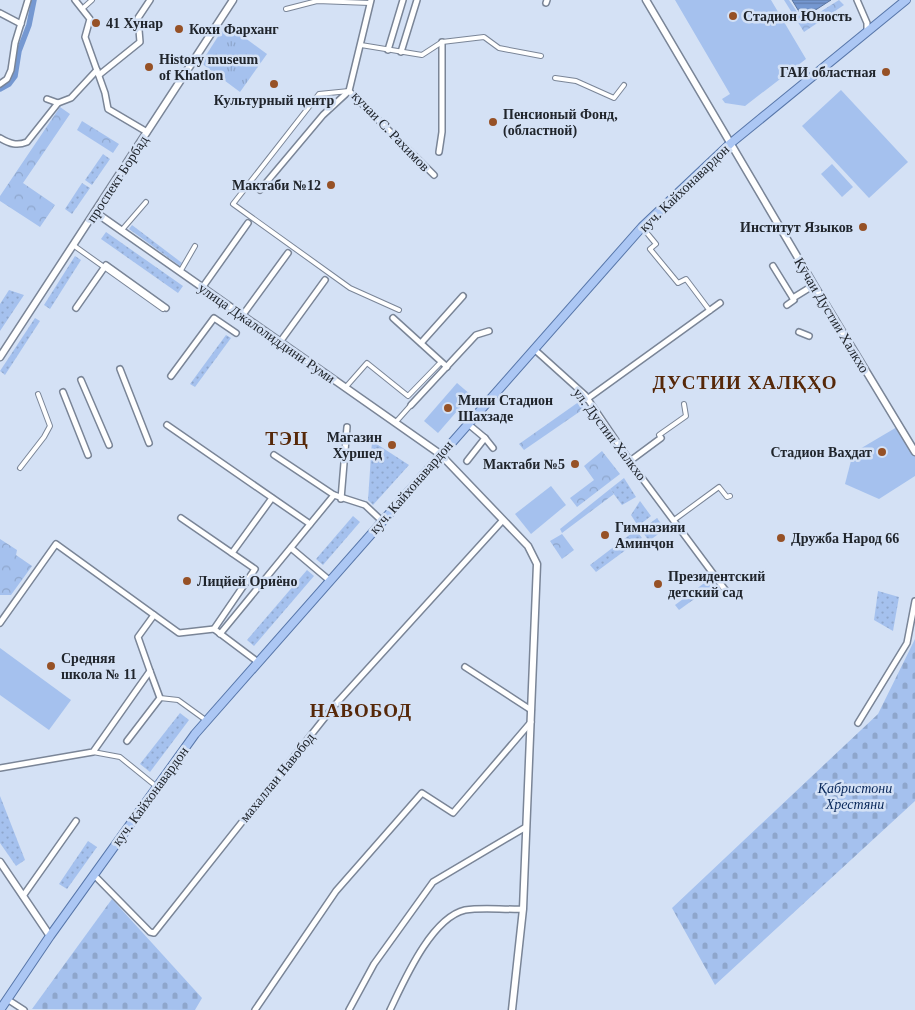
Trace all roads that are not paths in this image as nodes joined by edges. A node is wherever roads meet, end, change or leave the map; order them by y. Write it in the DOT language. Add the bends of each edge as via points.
graph roads {
  1 [pos="28,0"];
  2 [pos="75,0"];
  3 [pos="92,0"];
  4 [pos="150,0"];
  5 [pos="234,0"];
  6 [pos="403,0"];
  7 [pos="417,0"];
  8 [pos="646,0"];
  9 [pos="857,0"];
  10 [pos="906,0"];
  11 [pos="370,2"];
  12 [pos="82,9"];
  13 [pos="286,9"];
  14 [pos="0,13"];
  15 [pos="22,24"];
  16 [pos="867,32"];
  17 [pos="442,42"];
  18 [pos="361,45"];
  19 [pos="388,50"];
  20 [pos="401,52"];
  21 [pos="541,56"];
  22 [pos="98,73"];
  23 [pos="555,78"];
  24 [pos="0,84"];
  25 [pos="624,85"];
  26 [pos="349,91"];
  27 [pos="47,98"];
  28 [pos="58,103"];
  29 [pos="147,132"];
  30 [pos="0,138"];
  31 [pos="731,143"];
  32 [pos="440,152"];
  33 [pos="434,175"];
  34 [pos="260,190"];
  35 [pos="146,202"];
  36 [pos="95,212"];
  37 [pos="248,223"];
  38 [pos="642,227"];
  39 [pos="121,231"];
  40 [pos="73,245"];
  41 [pos="195,246"];
  42 [pos="288,253"];
  43 [pos="773,266"];
  44 [pos="104,268"];
  45 [pos="180,272"];
  46 [pos="325,280"];
  47 [pos="814,285"];
  48 [pos="202,288"];
  49 [pos="463,296"];
  50 [pos="793,298"];
  51 [pos="720,303"];
  52 [pos="787,305"];
  53 [pos="76,308"];
  54 [pos="164,308"];
  55 [pos="399,310"];
  56 [pos="710,311"];
  57 [pos="242,316"];
  58 [pos="393,318"];
  59 [pos="489,331"];
  60 [pos="798,332"];
  61 [pos="236,333"];
  62 [pos="809,336"];
  63 [pos="280,342"];
  64 [pos="421,343"];
  65 [pos="534,348"];
  66 [pos="0,357"];
  67 [pos="441,362"];
  68 [pos="447,367"];
  69 [pos="120,369"];
  70 [pos="171,376"];
  71 [pos="81,380"];
  72 [pos="345,388"];
  73 [pos="62,392"];
  74 [pos="38,394"];
  75 [pos="587,399"];
  76 [pos="684,404"];
  77 [pos="411,406"];
  78 [pos="395,423"];
  79 [pos="468,423"];
  80 [pos="167,425"];
  81 [pos="347,428"];
  82 [pos="660,437"];
  83 [pos="485,438"];
  84 [pos="149,443"];
  85 [pos="109,445"];
  86 [pos="493,448"];
  87 [pos="914,450"];
  88 [pos="440,454"];
  89 [pos="88,455"];
  90 [pos="274,455"];
  91 [pos="467,461"];
  92 [pos="630,462"];
  93 [pos="20,468"];
  94 [pos="334,496"];
  95 [pos="730,496"];
  96 [pos="272,498"];
  97 [pos="341,499"];
  98 [pos="181,518"];
  99 [pos="503,520"];
  100 [pos="674,520"];
  101 [pos="382,521"];
  102 [pos="310,524"];
  103 [pos="291,548"];
  104 [pos="232,553"];
  105 [pos="330,580"];
  106 [pos="726,591"];
  107 [pos="915,601"];
  108 [pos="154,615"];
  109 [pos="0,624"];
  110 [pos="214,629"];
  111 [pos="220,634"];
  112 [pos="258,662"];
  113 [pos="464,667"];
  114 [pos="150,671"];
  115 [pos="160,698"];
  116 [pos="531,710"];
  117 [pos="206,721"];
  118 [pos="531,721"];
  119 [pos="858,723"];
  120 [pos="127,741"];
  121 [pos="93,752"];
  122 [pos="0,768"];
  123 [pos="157,787"];
  124 [pos="76,821"];
  125 [pos="526,828"];
  126 [pos="0,862"];
  127 [pos="94,875"];
  128 [pos="23,896"];
  129 [pos="523,909"];
  130 [pos="50,936"];
  131 [pos="7,1000"];
  132 [pos="1,1008"];
  133 [pos="24,1010"];
  134 [pos="255,1010"];
  135 [pos="349,1010"];
  136 [pos="390,1010"];
  137 [pos="512,1010"];
  1 -- 15 [label="street"];
  2 -- 12 [label="street"];
  3 -- 12 [label="street"];
  4 -- 22 [label="street" via="138,18 140,42"];
  5 -- 29 [label="street, проспект Борбад"];
  6 -- 19 [label="street"];
  7 -- 20 [label="street"];
  8 -- 31 [label="street, Кӯчаи Дустии Халкхо"];
  9 -- 16 [label="street"];
  10 -- 16 [label="main road, куч. Кайхонавардон"];
  11 -- 13 [label="street" via="317,1"];
  11 -- 18 [label="street, кучаи С. Рахимов"];
  12 -- 22 [label="street" via="90,20 85,37"];
  14 -- 15 [label="street"];
  15 -- 24 [label="street" via="11,70"];
  16 -- 31 [label="main road, куч. Кайхонавардон"];
  17 -- 20 [label="street" via="422,55"];
  17 -- 21 [label="street" via="484,37 499,48"];
  17 -- 32 [label="street"];
  18 -- 19 [label="street"];
  18 -- 26 [label="street, кучаи С. Рахимов"];
  19 -- 20 [label="street"];
  22 -- 28 [label="street" via="71,98"];
  22 -- 29 [label="street" via="108,110"];
  23 -- 25 [label="street" via="576,81 614,98"];
  26 -- 33 [label="street, кучаи С. Рахимов"];
  26 -- 34 [label="street" via="323,116"];
  26 -- 55 [label="street" via="319,94 233,204 350,288"];
  27 -- 28 [label="street"];
  28 -- 30 [label="street" via="28,142 11,144"];
  29 -- 36 [label="street, проспект Борбад"];
  31 -- 38 [label="main road, куч. Кайхонавардон"];
  31 -- 47 [label="street, Кӯчаи Дустии Халкхо"];
  35 -- 39 [label="street"];
  36 -- 39 [label="street, улица Джалолиддини Руми"];
  36 -- 40 [label="street, проспект Борбад"];
  37 -- 48 [label="street"];
  38 -- 56 [label="street" via="656,244 650,249 678,283 686,279"];
  38 -- 65 [label="main road, куч. Кайхонавардон"];
  39 -- 45 [label="street, улица Джалолиддини Руми"];
  40 -- 44 [label="street"];
  40 -- 66 [label="street, проспект Борбад"];
  41 -- 45 [label="street"];
  42 -- 57 [label="street"];
  43 -- 50 [label="street"];
  44 -- 53 [label="street"];
  44 -- 54 [label="street" via="106,266"];
  45 -- 48 [label="street, улица Джалолиддини Руми"];
  46 -- 63 [label="street"];
  47 -- 50 [label="street"];
  47 -- 87 [label="street, Кӯчаи Дустии Халкхо"];
  48 -- 57 [label="street, улица Джалолиддини Руми"];
  49 -- 64 [label="street"];
  50 -- 52 [label="street"];
  51 -- 56 [label="street"];
  56 -- 75 [label="street"];
  57 -- 63 [label="street, улица Джалолиддини Руми"];
  58 -- 64 [label="street"];
  59 -- 68 [label="street" via="476,335"];
  60 -- 62 [label="street"];
  61 -- 70 [label="street" via="214,318"];
  63 -- 72 [label="street, улица Джалолиддини Руми"];
  64 -- 67 [label="street"];
  65 -- 75 [label="street, ул. Дустии Халкхо"];
  65 -- 79 [label="main road, куч. Кайхонавардон"];
  67 -- 68 [label="street"];
  67 -- 72 [label="street" via="408,396 367,363"];
  68 -- 77 [label="street"];
  69 -- 84 [label="street"];
  71 -- 85 [label="street"];
  72 -- 78 [label="street, улица Джалолиддини Руми"];
  73 -- 89 [label="street"];
  74 -- 93 [label="street" via="50,426"];
  75 -- 92 [label="street, ул. Дустии Халкхо"];
  76 -- 82 [label="street" via="686,416"];
  77 -- 78 [label="street"];
  78 -- 88 [label="street, улица Джалолиддини Руми"];
  79 -- 83 [label="street"];
  79 -- 88 [label="main road, куч. Кайхонавардон"];
  80 -- 96 [label="street"];
  81 -- 97 [label="street"];
  82 -- 92 [label="street"];
  83 -- 86 [label="street"];
  83 -- 91 [label="street"];
  88 -- 99 [label="street, улица Джалолиддини Руми"];
  88 -- 101 [label="main road, куч. Кайхонавардон"];
  90 -- 94 [label="street"];
  92 -- 100 [label="street, ул. Дустии Халкхо"];
  94 -- 97 [label="street"];
  94 -- 102 [label="street"];
  95 -- 100 [label="street" via="727,497 719,487"];
  96 -- 102 [label="street"];
  96 -- 104 [label="street"];
  97 -- 101 [label="street" via="365,505"];
  98 -- 104 [label="street"];
  99 -- 116 [label="street, улица Джалолиддини Руми" via="528,546 538,564"];
  99 -- 127 [label="street, махаллаи Навобод" via="334,706 154,932 150,932"];
  100 -- 106 [label="street, ул. Дустии Халкхо"];
  101 -- 105 [label="main road, куч. Кайхонавардон"];
  102 -- 103 [label="street"];
  103 -- 105 [label="street"];
  103 -- 111 [label="street"];
  104 -- 110 [label="street" via="255,569"];
  105 -- 112 [label="main road, куч. Кайхонавардон"];
  107 -- 119 [label="street" via="907,643"];
  108 -- 109 [label="street" via="56,544"];
  108 -- 110 [label="street" via="179,633"];
  108 -- 114 [label="street" via="138,637"];
  110 -- 111 [label="street"];
  111 -- 112 [label="street"];
  112 -- 117 [label="main road, куч. Кайхонавардон"];
  113 -- 116 [label="street"];
  114 -- 115 [label="street"];
  114 -- 121 [label="street"];
  115 -- 117 [label="street" via="178,700"];
  115 -- 120 [label="street"];
  116 -- 118 [label="street, улица Джалолиддини Руми"];
  117 -- 123 [label="main road, куч. Кайхонавардон"];
  118 -- 125 [label="street, улица Джалолиддини Руми"];
  118 -- 134 [label="street" via="453,813 422,792 336,891"];
  121 -- 122 [label="street"];
  121 -- 123 [label="street" via="120,757"];
  123 -- 127 [label="main road, куч. Кайхонавардон"];
  124 -- 128 [label="street"];
  125 -- 129 [label="street, улица Джалолиддини Руми"];
  125 -- 135 [label="street" via="433,882 374,964"];
  126 -- 128 [label="street"];
  127 -- 130 [label="main road, куч. Кайхонавардон"];
  128 -- 130 [label="street"];
  129 -- 136 [label="street" via="465,910 453,914 440,925 418,956"];
  129 -- 137 [label="street, улица Джалолиддини Руми"];
  130 -- 131 [label="main road, куч. Кайхонавардон"];
  131 -- 132 [label="main road, куч. Кайхонавардон"];
  131 -- 133 [label="street"];
}
